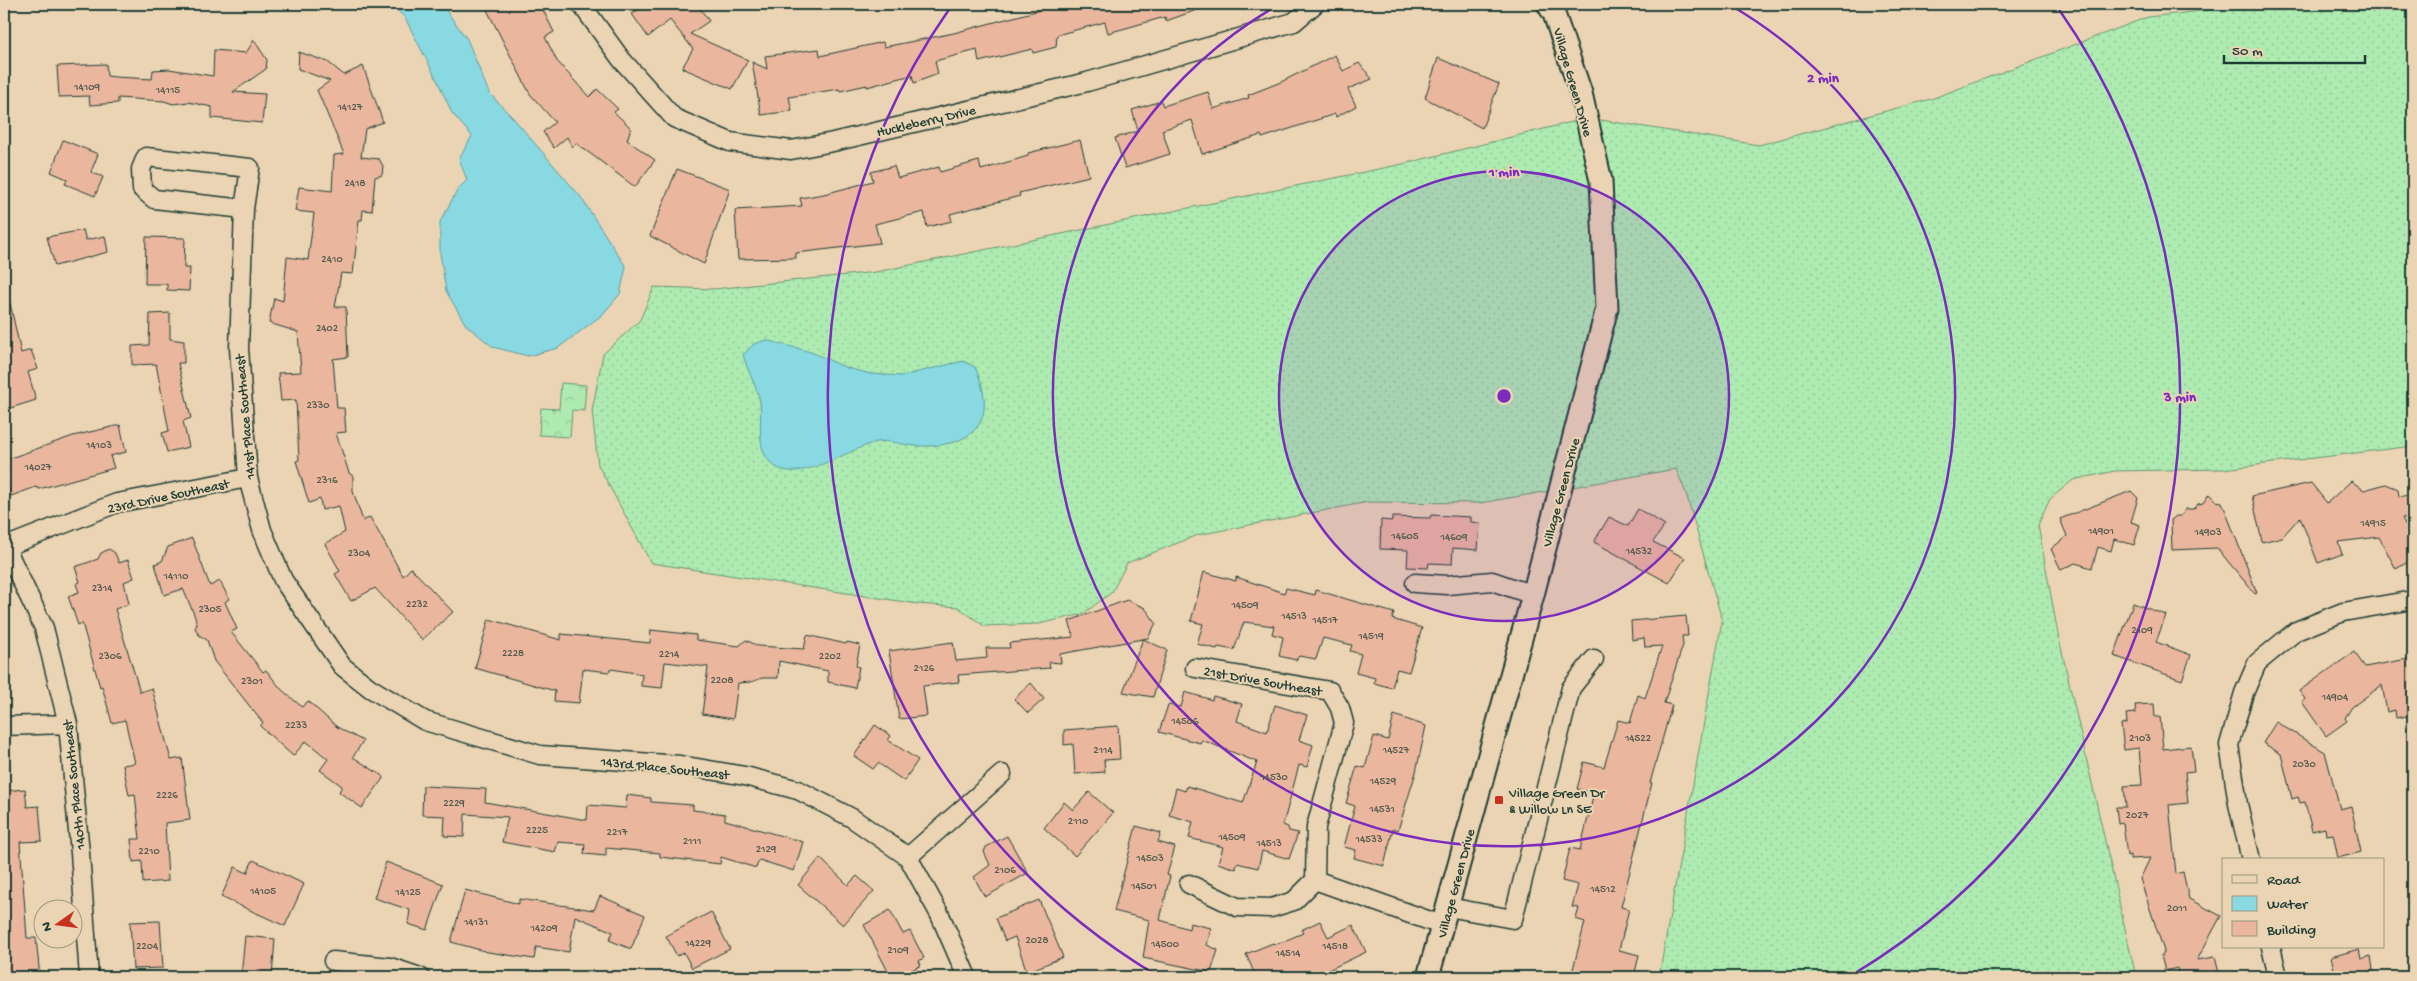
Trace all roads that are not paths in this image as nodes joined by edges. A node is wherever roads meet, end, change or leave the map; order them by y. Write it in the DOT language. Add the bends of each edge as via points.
graph roads {
  1 [pos="581,4"];
  2 [pos="1315,4"];
  3 [pos="1548,4"];
  4 [pos="244,210"];
  5 [pos="248,478"];
  6 [pos="4,546"];
  7 [pos="1415,583"];
  8 [pos="1533,595"];
  9 [pos="2413,600"];
  10 [pos="1594,659"];
  11 [pos="1195,668"];
  12 [pos="370,688"];
  13 [pos="68,724"];
  14 [pos="4,726"];
  15 [pos="1002,774"];
  16 [pos="908,857"];
  17 [pos="2251,858"];
  18 [pos="1315,880"];
  19 [pos="1189,884"];
  20 [pos="1446,916"];
  21 [pos="2271,948"];
  22 [pos="333,961"];
  23 [pos="88,977"];
  24 [pos="420,977"];
  25 [pos="967,977"];
  26 [pos="1428,977"];
  27 [pos="2278,977"];
  1 -- 2 [label="street, Huckleberry Drive" via="621,59 674,118 730,142 790,150 1088,82 1294,22"];
  3 -- 8 [label="street, Village Green Drive" via="1581,93 1601,181 1607,308"];
  4 -- 4 [label="street, 141st Place Southeast" via="250,168 146,157 141,169 142,189 154,199"];
  4 -- 5 [label="street, 141st Place Southeast" via="238,348"];
  5 -- 6 [label="street, 23rd Drive Southeast" via="117,503"];
  5 -- 12 [label="street, 141st Place Southeast" via="262,530 283,580 342,666"];
  6 -- 13 [label="street, 140th Place Southeast" via="44,628"];
  7 -- 8 [label="street" via="1447,585 1492,581"];
  8 -- 20 [label="street, Village Green Drive"];
  9 -- 17 [label="street" via="2344,612 2296,631 2257,663 2229,745"];
  10 -- 20 [label="street" via="1570,688 1513,919"];
  11 -- 18 [label="street, 21st Drive Southeast" via="1330,692 1340,708 1344,723 1316,826"];
  12 -- 16 [label="street, 143rd Place Southeast" via="426,721 540,755 680,765 745,776 798,790 852,818"];
  13 -- 14 [label="street"];
  13 -- 23 [label="street, 140th Place Southeast"];
  15 -- 16 [label="street"];
  16 -- 25 [label="street, 143rd Place Southeast" via="940,915"];
  18 -- 19 [label="street" via="1294,902 1271,908 1237,907"];
  18 -- 20 [label="street"];
  20 -- 26 [label="street, Village Green Drive"];
  21 -- 27 [label="street"];
  22 -- 24 [label="street" via="390,967"];
}
